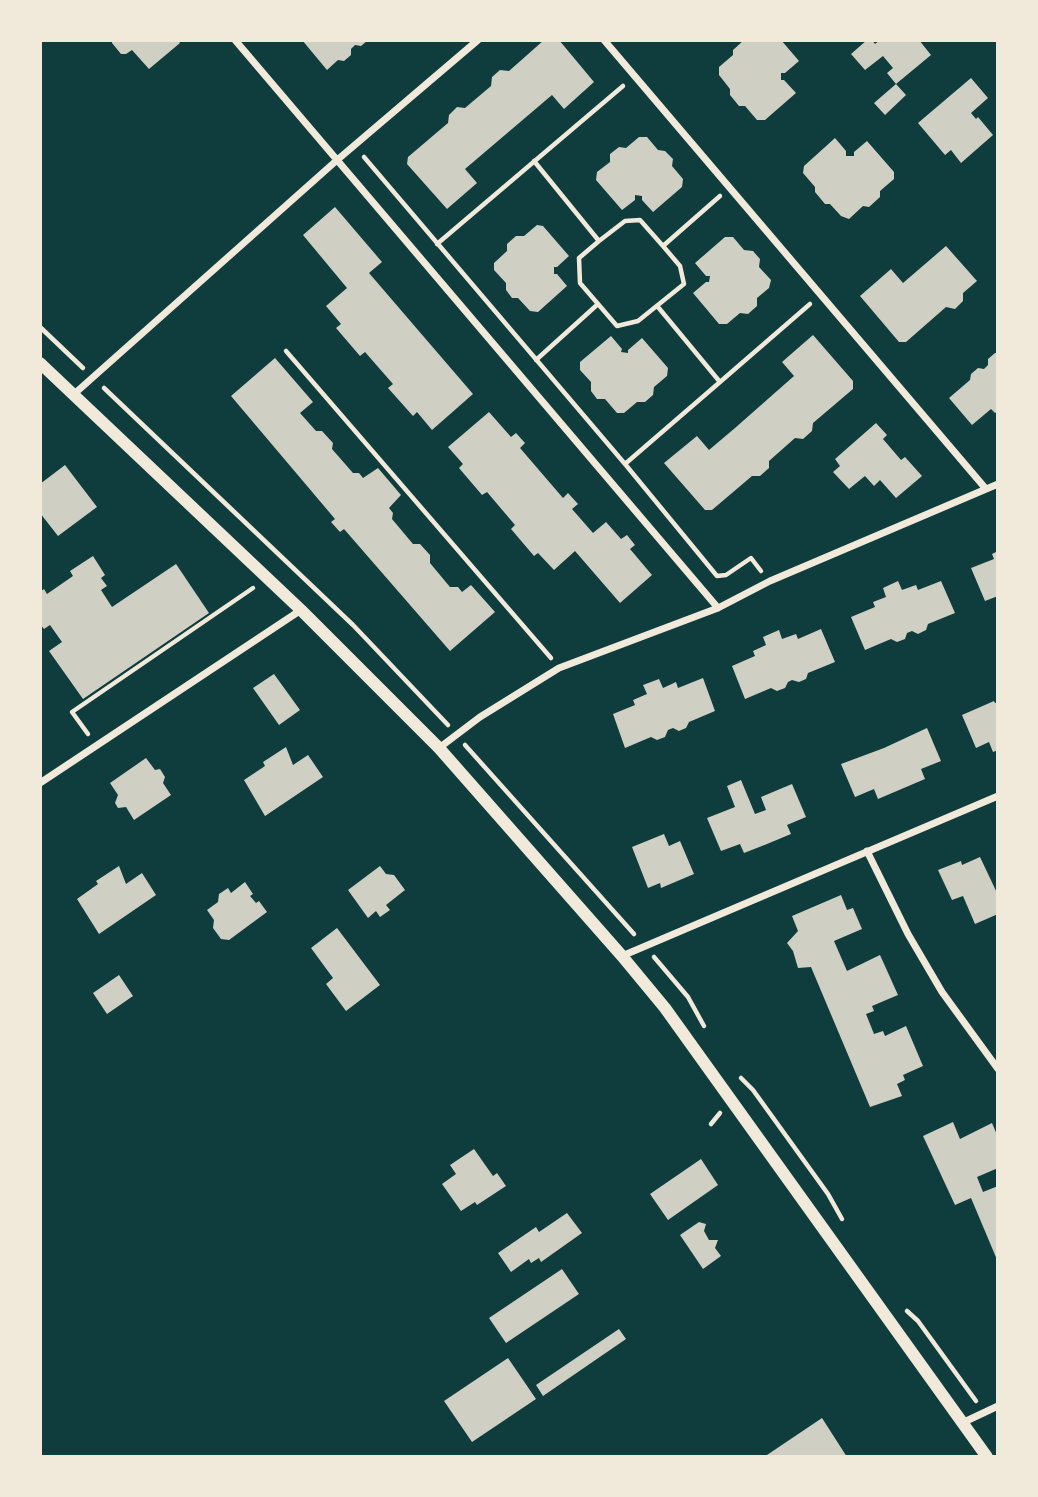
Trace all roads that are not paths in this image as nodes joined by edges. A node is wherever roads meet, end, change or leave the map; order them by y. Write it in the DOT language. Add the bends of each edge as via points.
graph roads {
  1 [pos="235,40"];
  2 [pos="478,40"];
  3 [pos="604,40"];
  4 [pos="336,161"];
  5 [pos="40,363"];
  6 [pos="74,395"];
  7 [pos="998,484"];
  8 [pos="986,489"];
  9 [pos="718,608"];
  10 [pos="301,610"];
  11 [pos="439,748"];
  12 [pos="40,783"];
  13 [pos="998,796"];
  14 [pos="867,851"];
  15 [pos="622,956"];
  16 [pos="998,1069"];
  17 [pos="998,1406"];
  18 [pos="962,1423"];
  19 [pos="988,1457"];
  1 -- 4 [label="street"];
  2 -- 4 [label="street"];
  3 -- 8 [label="street"];
  4 -- 6 [label="street"];
  4 -- 9 [label="street"];
  5 -- 6 [label="street"];
  6 -- 10 [label="street"];
  7 -- 8 [label="street"];
  8 -- 9 [label="street" via="770,581"];
  9 -- 11 [label="street" via="559,668"];
  10 -- 11 [label="street"];
  10 -- 12 [label="street"];
  11 -- 15 [label="street"];
  13 -- 14 [label="street"];
  14 -- 15 [label="street"];
  14 -- 16 [label="street" via="942,992"];
  15 -- 18 [label="street"];
  17 -- 18 [label="street"];
  18 -- 19 [label="street"];
}
